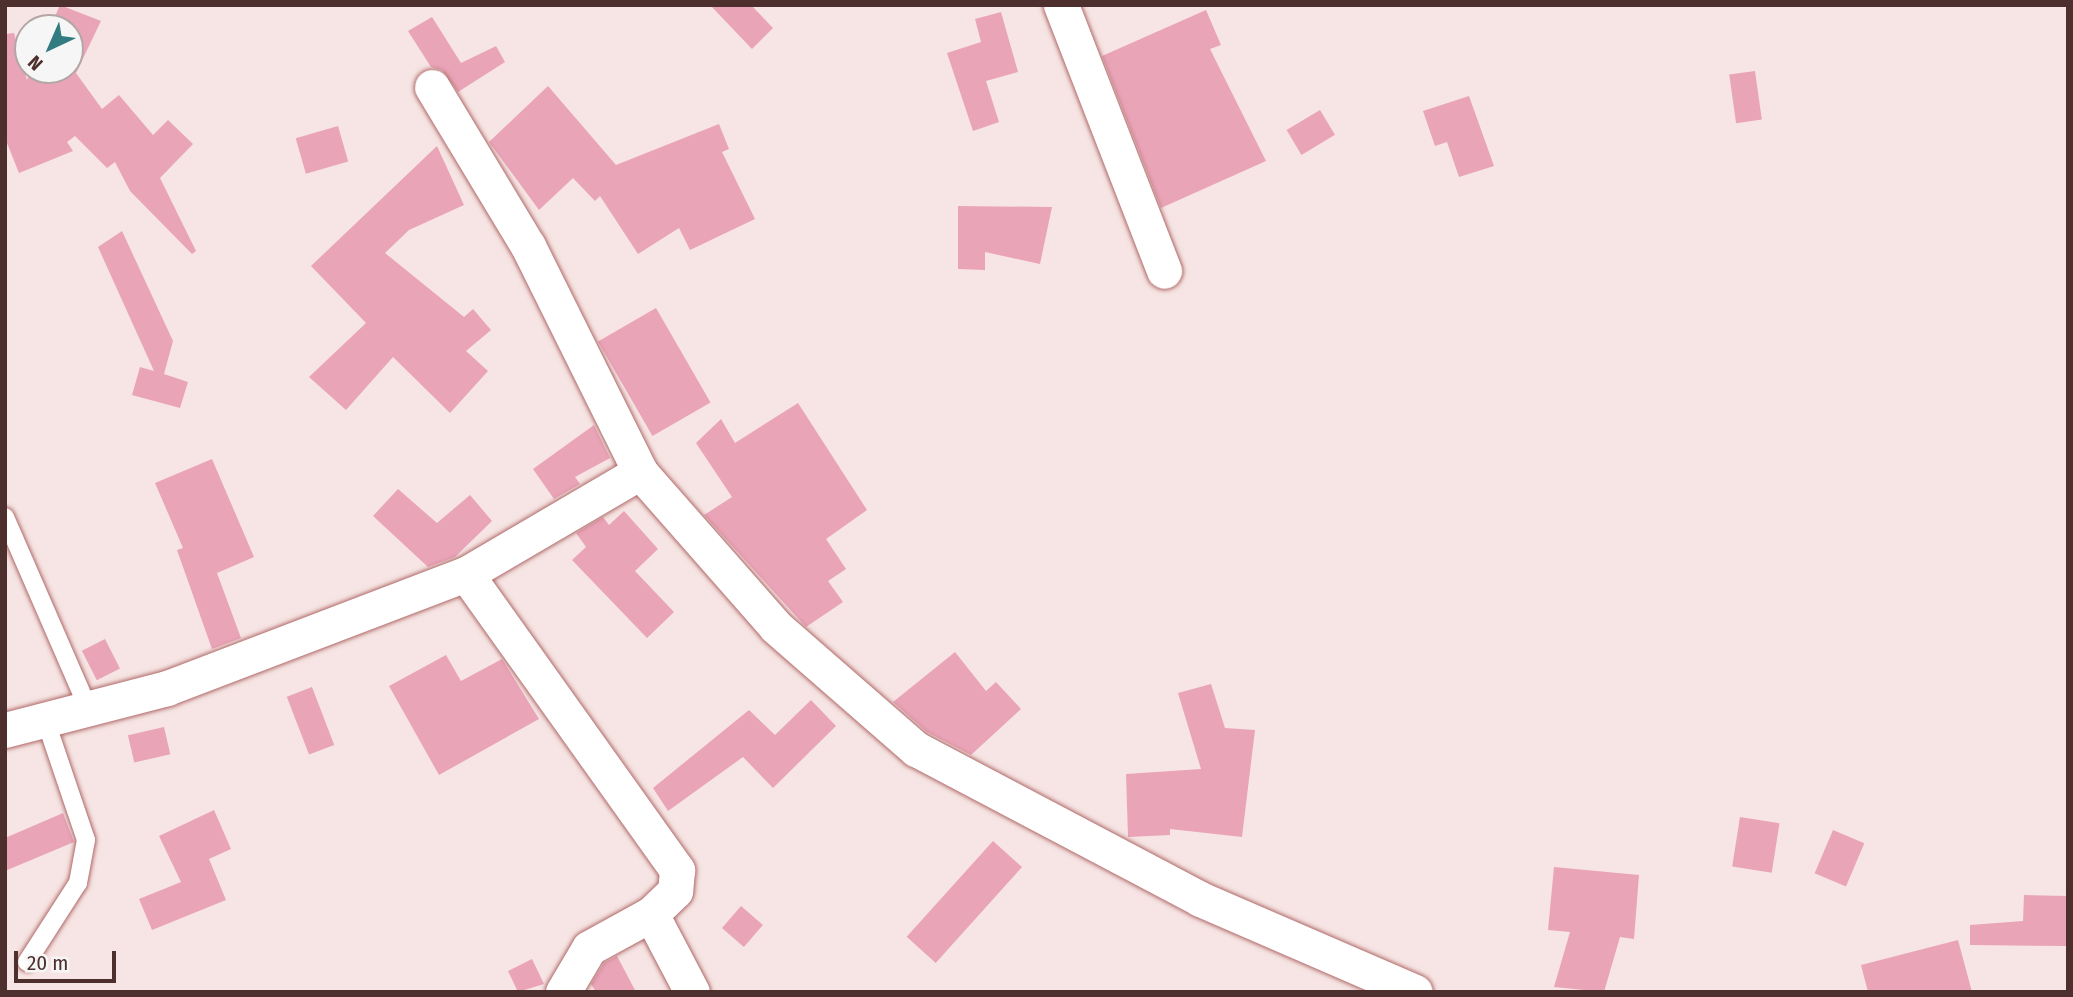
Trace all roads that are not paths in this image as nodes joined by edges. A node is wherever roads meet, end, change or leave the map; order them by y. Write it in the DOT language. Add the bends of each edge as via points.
graph roads {
  1 [pos="1061,5"];
  2 [pos="432,87"];
  3 [pos="1164,271"];
  4 [pos="640,472"];
  5 [pos="5,517"];
  6 [pos="466,573"];
  7 [pos="89,710"];
  8 [pos="46,722"];
  9 [pos="5,730"];
  10 [pos="651,914"];
  11 [pos="27,962"];
  12 [pos="563,992"];
  13 [pos="692,992"];
  14 [pos="1415,992"];
  1 -- 3 [label="street"];
  2 -- 4 [label="street" via="528,246"];
  4 -- 6 [label="street"];
  4 -- 14 [label="street" via="775,627 916,749 1200,899"];
  5 -- 7 [label="lane"];
  6 -- 7 [label="street" via="167,688"];
  6 -- 10 [label="street" via="677,870 675,891"];
  7 -- 8 [label="street"];
  8 -- 9 [label="street"];
  8 -- 11 [label="lane" via="86,840 78,883"];
  10 -- 12 [label="street" via="589,948"];
  10 -- 13 [label="street"];
}
